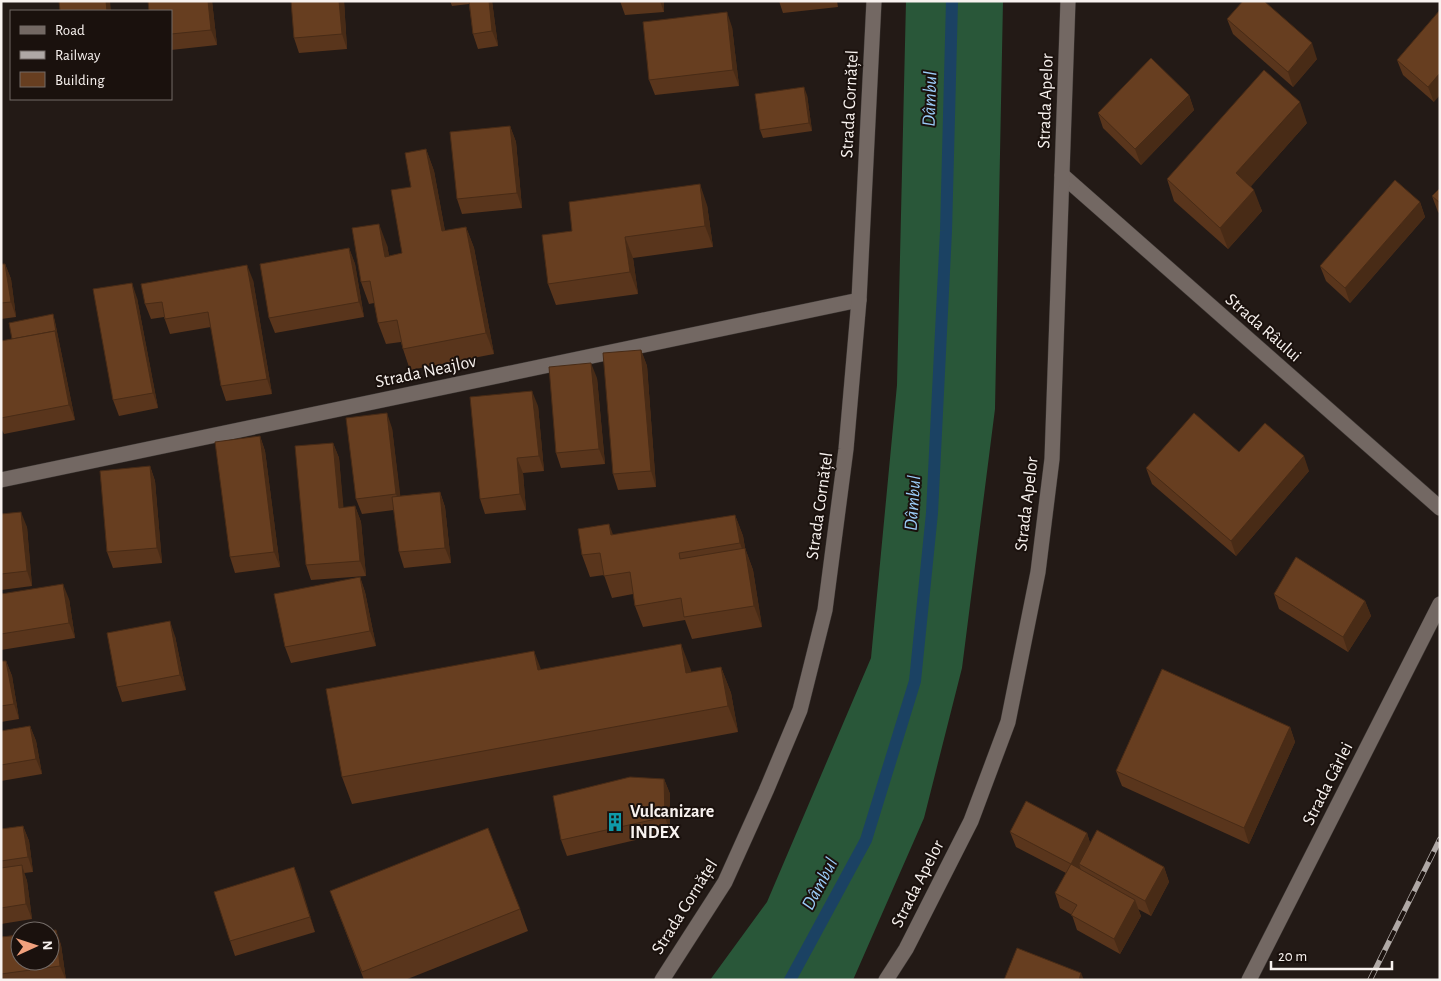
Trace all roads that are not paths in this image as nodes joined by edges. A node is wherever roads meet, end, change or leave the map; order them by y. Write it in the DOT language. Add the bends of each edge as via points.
graph roads {
  1 [pos="874,1"];
  2 [pos="1068,1"];
  3 [pos="1062,175"];
  4 [pos="859,300"];
  5 [pos="1,480"];
  6 [pos="1440,508"];
  7 [pos="1440,604"];
  8 [pos="662,980"];
  9 [pos="886,980"];
  10 [pos="1249,980"];
  1 -- 4 [label="street, Strada Cornățel"];
  2 -- 3 [label="street, Strada Apelor"];
  3 -- 6 [label="street, Strada Râului"];
  3 -- 9 [label="street, Strada Apelor" via="1052,459 1038,572 1008,722 971,820 906,949"];
  4 -- 5 [label="street, Strada Neajlov"];
  4 -- 8 [label="street, Strada Cornățel" via="846,450 825,610 800,710 725,882"];
  7 -- 10 [label="street, Strada Gârlei"];
}
